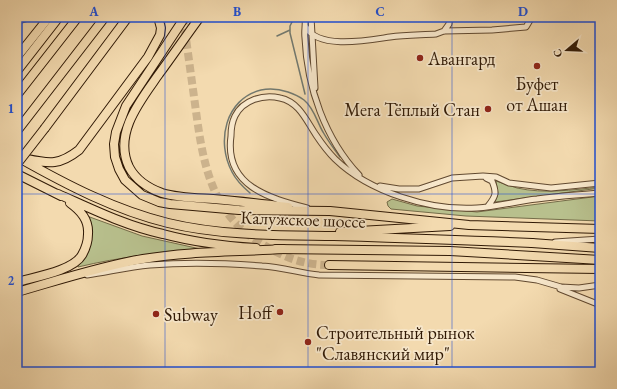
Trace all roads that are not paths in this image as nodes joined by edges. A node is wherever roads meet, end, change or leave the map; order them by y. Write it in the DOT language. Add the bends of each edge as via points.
graph roads {
  1 [pos="30,17"];
  2 [pos="49,17"];
  3 [pos="59,17"];
  4 [pos="78,17"];
  5 [pos="105,17"];
  6 [pos="158,17"];
  7 [pos="185,17"];
  8 [pos="200,17"];
  9 [pos="305,17"];
  10 [pos="311,17"];
  11 [pos="450,17"];
  12 [pos="532,17"];
  13 [pos="127,19"];
  14 [pos="17,21"];
  15 [pos="306,27"];
  16 [pos="444,31"];
  17 [pos="312,35"];
  18 [pos="325,40"];
  19 [pos="313,51"];
  20 [pos="17,57"];
  21 [pos="17,71"];
  22 [pos="17,95"];
  23 [pos="316,97"];
  24 [pos="17,131"];
  25 [pos="18,159"];
  26 [pos="17,174"];
  27 [pos="483,176"];
  28 [pos="362,178"];
  29 [pos="600,183"];
  30 [pos="375,186"];
  31 [pos="600,193"];
  32 [pos="58,194"];
  33 [pos="488,206"];
  34 [pos="312,209"];
  35 [pos="330,211"];
  36 [pos="469,225"];
  37 [pos="600,229"];
  38 [pos="284,235"];
  39 [pos="600,239"];
  40 [pos="532,243"];
  41 [pos="600,248"];
  42 [pos="283,249"];
  43 [pos="600,260"];
  44 [pos="329,265"];
  45 [pos="600,269"];
  46 [pos="68,278"];
  47 [pos="17,282"];
  48 [pos="548,284"];
  49 [pos="600,285"];
  50 [pos="17,292"];
  51 [pos="600,305"];
  1 -- 14 [label="street"];
  2 -- 20 [label="main road"];
  3 -- 21 [label="main road"];
  4 -- 22 [label="main road"];
  5 -- 24 [label="main road"];
  6 -- 25 [label="main road" via="160,34 148,57 79,150 63,160 51,163"];
  7 -- 35 [label="main road" via="120,119 114,144 115,157 125,180 142,195 170,204 238,210"];
  8 -- 34 [label="main road" via="142,98 130,121 124,141 124,152 131,170 144,184 162,193"];
  9 -- 15 [label="street"];
  10 -- 17 [label="street"];
  11 -- 16 [label="street"];
  12 -- 16 [label="street" via="526,27"];
  13 -- 25 [label="main road, bridge" via="45,128"];
  15 -- 17 [label="street"];
  15 -- 23 [label="street" via="306,56"];
  16 -- 18 [label="street" via="436,34 354,42"];
  17 -- 18 [label="street"];
  17 -- 19 [label="street"];
  18 -- 19 [label="street" via="316,45"];
  19 -- 23 [label="street"];
  23 -- 28 [label="street" via="330,135"];
  25 -- 38 [label="main road, Калужское шоссе" via="83,192 118,207 162,221 212,230"];
  26 -- 32 [label="main road"];
  27 -- 29 [label="street" via="496,177 509,183 551,188"];
  27 -- 30 [label="street" via="452,178 419,189"];
  27 -- 33 [label="street" via="492,181 496,190 495,198"];
  28 -- 30 [label="street"];
  28 -- 34 [label="street" via="332,155 302,112 292,103 279,97 272,97 258,98 243,106 235,116 230,149 237,171 248,184 265,195"];
  30 -- 33 [label="street" via="406,199 434,205 477,208"];
  31 -- 33 [label="street"];
  32 -- 42 [label="main road, Калужское шоссе" via="162,234 212,243"];
  32 -- 47 [label="main road" via="79,209 84,216 88,230 82,256 76,262 56,271"];
  34 -- 35 [label="main road"];
  35 -- 36 [label="main road"];
  36 -- 37 [label="main road"];
  36 -- 38 [label="main road"];
  38 -- 40 [label="main road, Калужское шоссе"];
  39 -- 40 [label="street"];
  40 -- 41 [label="main road, Калужское шоссе"];
  42 -- 43 [label="main road, Калужское шоссе" via="450,251"];
  42 -- 46 [label="main road" via="145,258"];
  44 -- 45 [label="main road"];
  46 -- 48 [label="street" via="149,265 192,264 277,267 300,273 319,274 515,277"];
  46 -- 50 [label="main road"];
  48 -- 49 [label="street" via="575,288"];
  48 -- 51 [label="street"];
}
